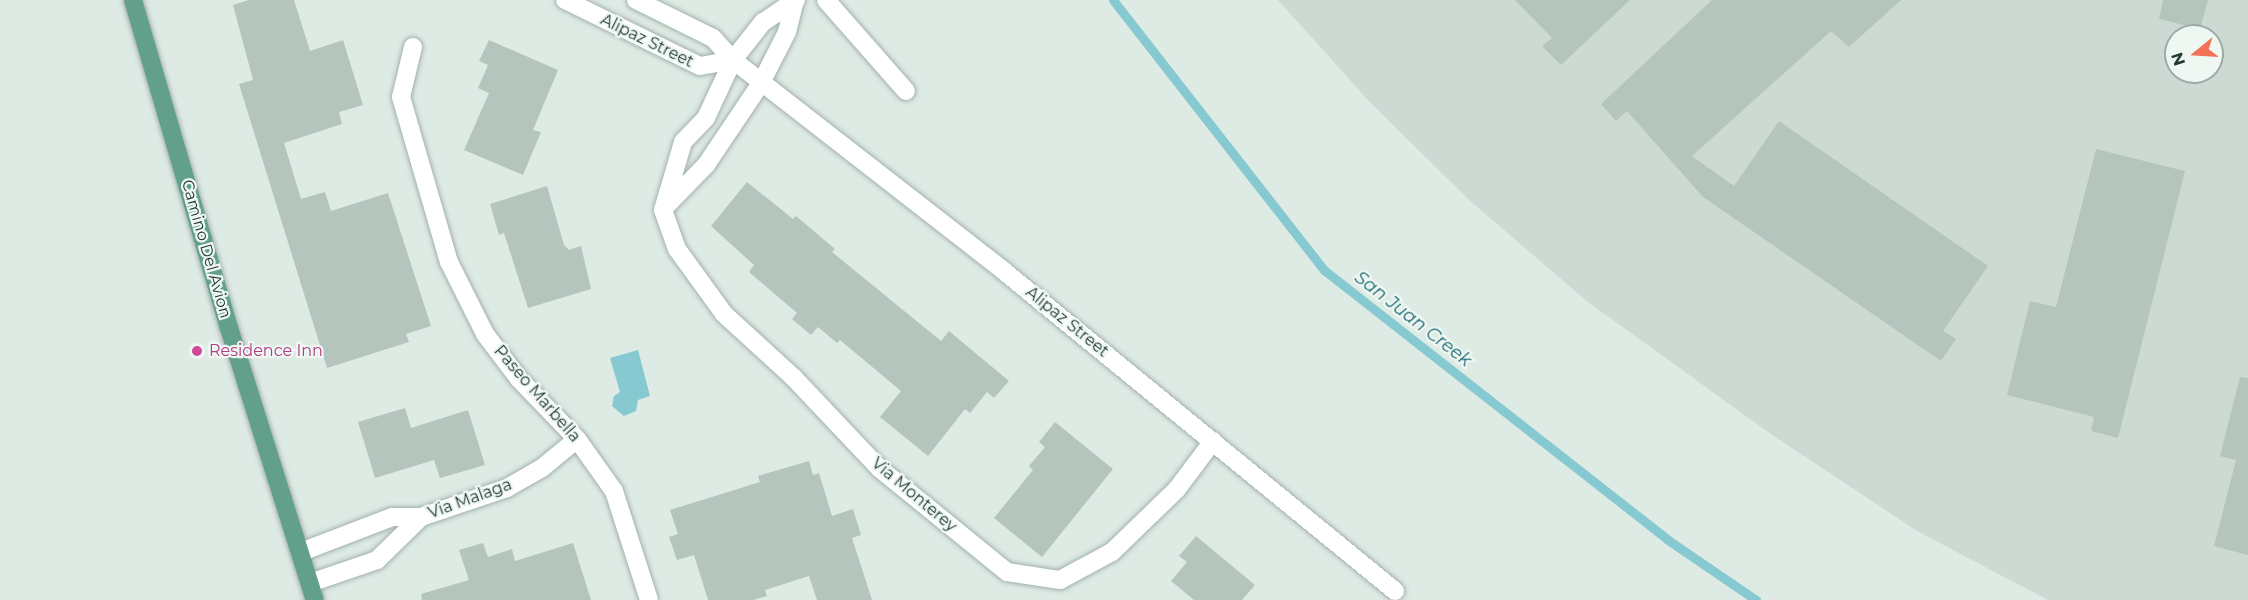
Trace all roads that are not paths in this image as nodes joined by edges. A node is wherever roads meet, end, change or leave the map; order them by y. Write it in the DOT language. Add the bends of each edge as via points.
graph roads {
  1 [pos="133,0"];
  2 [pos="565,0"];
  3 [pos="636,0"];
  4 [pos="826,0"];
  5 [pos="796,1"];
  6 [pos="413,47"];
  7 [pos="733,60"];
  8 [pos="761,83"];
  9 [pos="906,91"];
  10 [pos="663,210"];
  11 [pos="577,439"];
  12 [pos="1213,441"];
  13 [pos="421,517"];
  14 [pos="301,552"];
  15 [pos="312,591"];
  16 [pos="1395,591"];
  17 [pos="649,600"];
  1 -- 14 [label="main road, Camino Del Avion" via="229,328"];
  2 -- 7 [label="street, Alipaz Street" via="700,66"];
  3 -- 7 [label="street, Alipaz Street" via="713,38"];
  4 -- 9 [label="street"];
  5 -- 7 [label="street" via="762,22"];
  5 -- 8 [label="street" via="788,32"];
  6 -- 11 [label="street, Paseo Marbella" via="401,98 449,262 485,334 519,379"];
  7 -- 8 [label="street, Alipaz Street"];
  7 -- 10 [label="street" via="706,118 683,142"];
  8 -- 10 [label="street" via="706,165"];
  8 -- 12 [label="street, Alipaz Street" via="900,188"];
  10 -- 12 [label="street, Via Monterey" via="677,249 724,314 794,378 879,468 1007,572 1060,580 1112,552 1177,489"];
  11 -- 13 [label="street, Via Malaga" via="542,468 507,488"];
  11 -- 17 [label="street, Paseo Marbella" via="614,491"];
  12 -- 16 [label="street, Alipaz Street"];
  13 -- 14 [label="street, Via Malaga" via="392,517"];
  13 -- 15 [label="street, Via Malaga" via="377,560"];
  14 -- 15 [label="main road, Camino Del Avion"];
}
